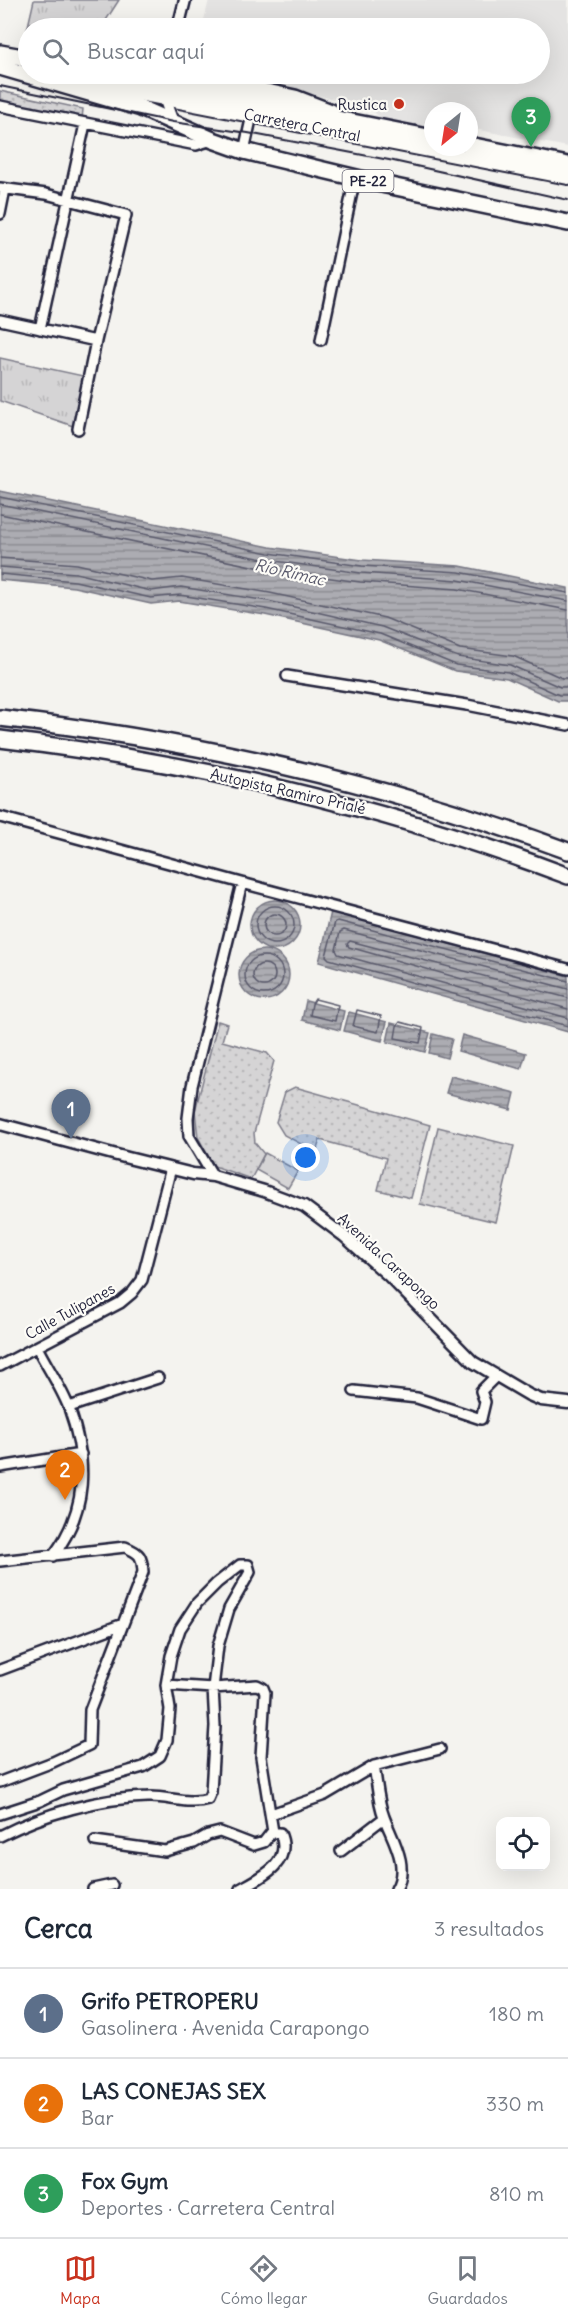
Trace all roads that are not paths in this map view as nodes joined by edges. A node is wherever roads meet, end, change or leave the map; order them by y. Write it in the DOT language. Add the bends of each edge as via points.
graph roads {
  1 [pos="185,0"];
  2 [pos="180,18"];
  3 [pos="18,59"];
  4 [pos="1,62"];
  5 [pos="18,68"];
  6 [pos="18,68"];
  7 [pos="68,84"];
  8 [pos="228,84"];
  9 [pos="166,85"];
  10 [pos="0,106"];
  11 [pos="252,115"];
  12 [pos="173,122"];
  13 [pos="85,124"];
  14 [pos="359,124"];
  15 [pos="424,136"];
  16 [pos="213,140"];
  17 [pos="478,148"];
  18 [pos="244,151"];
  19 [pos="568,165"];
  20 [pos="568,177"];
  21 [pos="355,178"];
  22 [pos="3,188"];
  23 [pos="69,200"];
  24 [pos="0,214"];
  25 [pos="568,223"];
  26 [pos="0,320"];
  27 [pos="40,329"];
  28 [pos="321,340"];
  29 [pos="96,341"];
  30 [pos="78,429"];
  31 [pos="287,676"];
  32 [pos="0,718"];
  33 [pos="568,725"];
  34 [pos="0,740"];
  35 [pos="0,817"];
  36 [pos="568,851"];
  37 [pos="568,876"];
  38 [pos="242,884"];
  39 [pos="568,969"];
  40 [pos="0,1124"];
  41 [pos="171,1168"];
  42 [pos="213,1176"];
  43 [pos="37,1347"];
  44 [pos="0,1366"];
  45 [pos="496,1376"];
  46 [pos="158,1378"];
  47 [pos="354,1391"];
  48 [pos="568,1403"];
  49 [pos="69,1407"];
  50 [pos="81,1454"];
  51 [pos="0,1467"];
  52 [pos="53,1556"];
  53 [pos="0,1561"];
  54 [pos="123,1624"];
  55 [pos="0,1670"];
  56 [pos="166,1685"];
  57 [pos="213,1688"];
  58 [pos="440,1749"];
  59 [pos="374,1766"];
  60 [pos="0,1782"];
  61 [pos="0,1814"];
  62 [pos="272,1814"];
  63 [pos="384,1818"];
  64 [pos="273,1832"];
  65 [pos="0,1836"];
  66 [pos="95,1840"];
  67 [pos="341,1851"];
  68 [pos="112,1885"];
  69 [pos="93,1889"];
  70 [pos="240,1889"];
  71 [pos="396,1889"];
  1 -- 2 [label="street"];
  3 -- 4 [label="highway"];
  4 -- 5 [label="main road"];
  4 -- 6 [label="highway, PE-22"];
  7 -- 12 [label="highway, PE-22"];
  8 -- 14 [label="highway" via="295,98"];
  9 -- 11 [label="main road, Carretera Central"];
  9 -- 12 [label="street"];
  9 -- 14 [label="highway, Carretera Central"];
  10 -- 13 [label="street"];
  11 -- 18 [label="street"];
  11 -- 20 [label="main road, Carretera Central"];
  12 -- 16 [label="highway, PE-22"];
  13 -- 16 [label="street" via="196,145"];
  13 -- 23 [label="street"];
  14 -- 15 [label="highway, Carretera Central"];
  16 -- 18 [label="highway, PE-22"];
  17 -- 19 [label="highway"];
  18 -- 21 [label="highway, PE-22"];
  21 -- 25 [label="highway, PE-22"];
  21 -- 28 [label="street"];
  22 -- 23 [label="street"];
  22 -- 24 [label="street"];
  23 -- 27 [label="street"];
  23 -- 29 [label="street" via="126,215"];
  26 -- 27 [label="street"];
  27 -- 29 [label="street"];
  29 -- 30 [label="street"];
  31 -- 33 [label="street"];
  32 -- 36 [label="highway, Autopista Ramiro Prialé" via="188,746 301,770 396,794"];
  34 -- 37 [label="highway, Autopista Ramiro Prialé" via="112,755 278,788 380,813"];
  35 -- 38 [label="street"];
  38 -- 39 [label="street"];
  38 -- 42 [label="street" via="192,1086 188,1118 189,1136"];
  40 -- 41 [label="street, Avenida Carapongo"];
  41 -- 42 [label="street, Avenida Carapongo"];
  41 -- 43 [label="street, Calle Tulipanes" via="142,1280 120,1303"];
  42 -- 45 [label="street, Avenida Carapongo" via="304,1206 389,1276 473,1362"];
  43 -- 44 [label="street, Calle Tulipanes"];
  43 -- 49 [label="street"];
  45 -- 47 [label="street" via="481,1391 485,1402 481,1419 417,1398"];
  45 -- 48 [label="street, Avenida Carapongo" via="542,1400"];
  46 -- 49 [label="street"];
  49 -- 50 [label="street"];
  50 -- 51 [label="street"];
  50 -- 52 [label="street" via="80,1505"];
  52 -- 53 [label="street"];
  52 -- 54 [label="street" via="126,1546 137,1552 142,1558 143,1572"];
  54 -- 55 [label="street"];
  54 -- 60 [label="street" via="90,1710 89,1745"];
  56 -- 57 [label="street"];
  56 -- 57 [label="street" via="173,1647 184,1621 217,1583 245,1563 250,1570 224,1622"];
  56 -- 61 [label="street" via="170,1708 167,1740 160,1756 143,1767 63,1790"];
  57 -- 62 [label="street" via="257,1685 264,1690 261,1757"];
  57 -- 65 [label="street" via="215,1726 208,1799 118,1799 53,1814"];
  58 -- 59 [label="street"];
  59 -- 62 [label="street" via="326,1796"];
  59 -- 63 [label="street"];
  62 -- 64 [label="street"];
  63 -- 67 [label="street"];
  63 -- 71 [label="street" via="397,1844 401,1873"];
  64 -- 66 [label="street" via="258,1845 220,1832 165,1851"];
  64 -- 70 [label="street" via="281,1835 282,1858"];
  68 -- 69 [label="street"];
}
